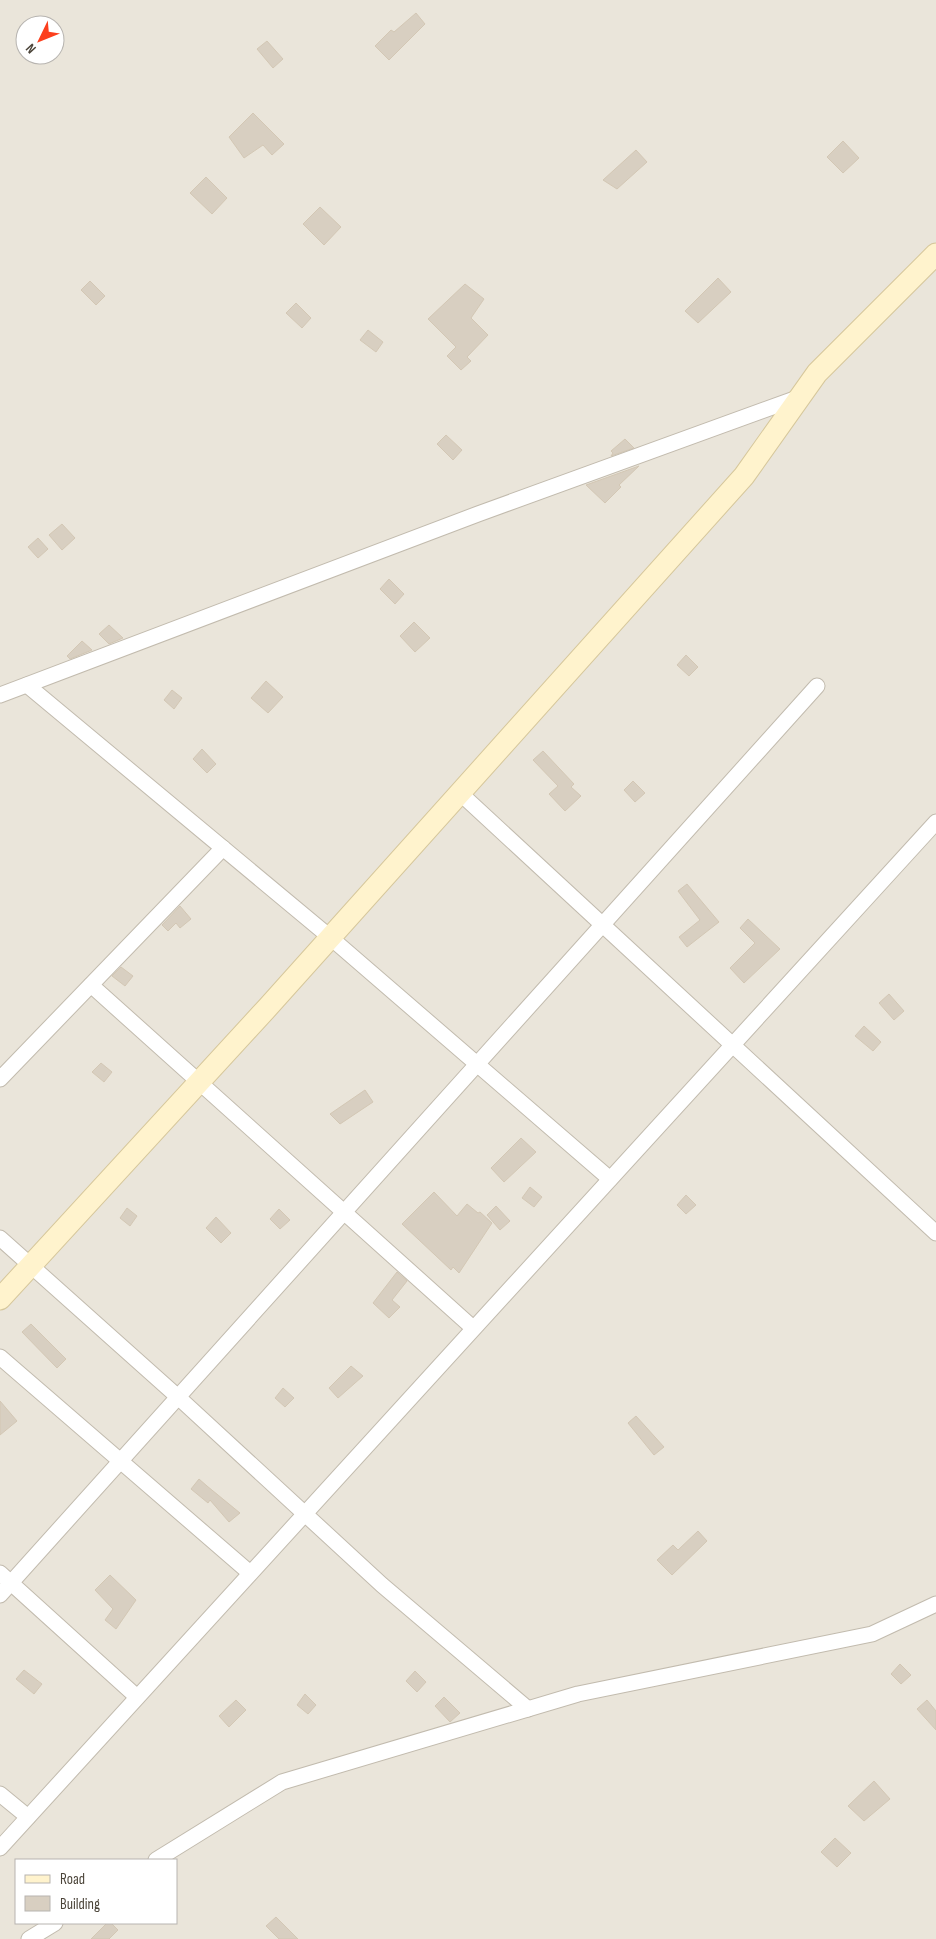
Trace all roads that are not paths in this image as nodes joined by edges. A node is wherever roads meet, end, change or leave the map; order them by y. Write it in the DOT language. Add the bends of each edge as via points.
graph roads {
  1 [pos="936,254"];
  2 [pos="800,398"];
  3 [pos="26,685"];
  4 [pos="816,686"];
  5 [pos="0,695"];
  6 [pos="460,793"];
  7 [pos="936,822"];
  8 [pos="223,848"];
  9 [pos="602,925"];
  10 [pos="331,938"];
  11 [pos="91,985"];
  12 [pos="732,1045"];
  13 [pos="477,1064"];
  14 [pos="0,1079"];
  15 [pos="199,1083"];
  16 [pos="610,1179"];
  17 [pos="344,1213"];
  18 [pos="936,1233"];
  19 [pos="0,1238"];
  20 [pos="31,1266"];
  21 [pos="0,1299"];
  22 [pos="473,1328"];
  23 [pos="0,1357"];
  24 [pos="178,1397"];
  25 [pos="120,1461"];
  26 [pos="304,1513"];
  27 [pos="250,1573"];
  28 [pos="5,1578"];
  29 [pos="0,1595"];
  30 [pos="936,1604"];
  31 [pos="137,1697"];
  32 [pos="528,1709"];
  33 [pos="0,1794"];
  34 [pos="28,1817"];
  35 [pos="0,1848"];
  36 [pos="158,1859"];
  37 [pos="53,1924"];
  38 [pos="29,1939"];
  1 -- 2 [label="street" via="817,373"];
  2 -- 3 [label="street" via="478,514"];
  2 -- 6 [label="street" via="744,476"];
  3 -- 5 [label="street"];
  3 -- 8 [label="street"];
  4 -- 9 [label="street"];
  6 -- 9 [label="street"];
  6 -- 10 [label="street"];
  7 -- 12 [label="street"];
  8 -- 10 [label="street"];
  8 -- 11 [label="street"];
  9 -- 12 [label="street"];
  9 -- 13 [label="street"];
  10 -- 13 [label="street"];
  10 -- 15 [label="street"];
  11 -- 14 [label="street"];
  11 -- 15 [label="street"];
  12 -- 16 [label="street"];
  12 -- 18 [label="street"];
  13 -- 16 [label="street"];
  13 -- 17 [label="street"];
  15 -- 17 [label="street"];
  15 -- 20 [label="street"];
  16 -- 22 [label="street"];
  17 -- 22 [label="street"];
  17 -- 24 [label="street"];
  19 -- 20 [label="street"];
  20 -- 21 [label="street"];
  20 -- 24 [label="street"];
  22 -- 26 [label="street"];
  23 -- 25 [label="street"];
  24 -- 25 [label="street"];
  24 -- 26 [label="street"];
  25 -- 27 [label="street"];
  25 -- 28 [label="street"];
  26 -- 27 [label="street"];
  26 -- 32 [label="street" via="382,1585"];
  27 -- 31 [label="street"];
  28 -- 29 [label="street"];
  28 -- 31 [label="street"];
  30 -- 32 [label="street" via="872,1634 578,1694"];
  31 -- 34 [label="street"];
  32 -- 36 [label="street" via="282,1782"];
  33 -- 34 [label="street"];
  34 -- 35 [label="street"];
  37 -- 38 [label="street"];
}
